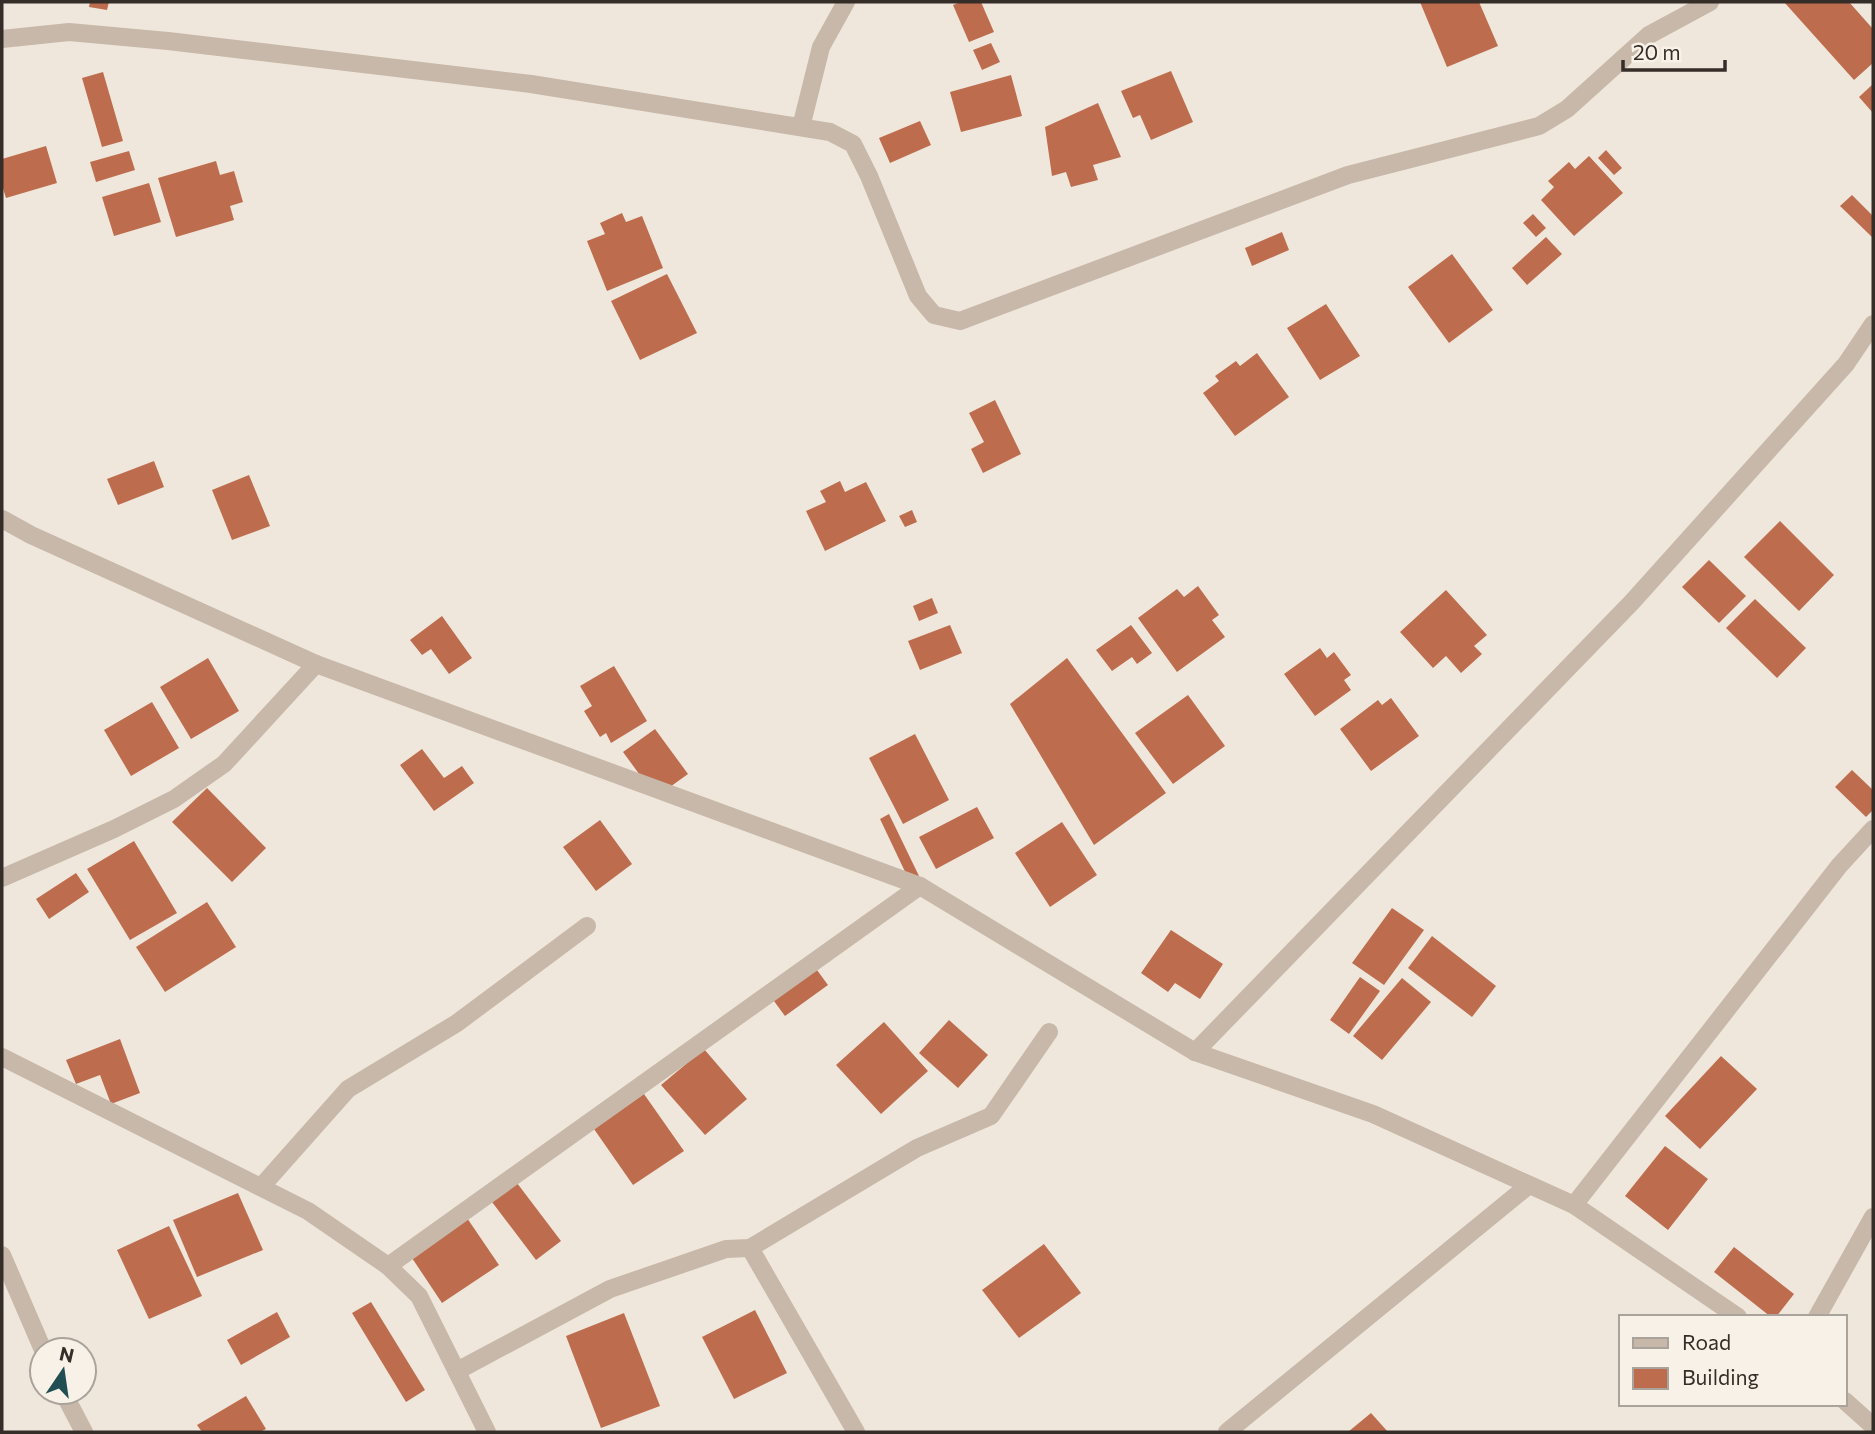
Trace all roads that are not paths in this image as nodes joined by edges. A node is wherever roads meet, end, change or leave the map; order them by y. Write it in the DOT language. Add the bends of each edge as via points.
graph roads {
  1 [pos="846,2"];
  2 [pos="1710,2"];
  3 [pos="2,40"];
  4 [pos="801,127"];
  5 [pos="1873,324"];
  6 [pos="2,519"];
  7 [pos="316,664"];
  8 [pos="1873,829"];
  9 [pos="2,878"];
  10 [pos="920,886"];
  11 [pos="587,926"];
  12 [pos="1049,1032"];
  13 [pos="1195,1052"];
  14 [pos="2,1057"];
  15 [pos="1529,1185"];
  16 [pos="261,1188"];
  17 [pos="1574,1205"];
  18 [pos="1873,1217"];
  19 [pos="750,1248"];
  20 [pos="2,1255"];
  21 [pos="388,1266"];
  22 [pos="1735,1315"];
  23 [pos="1818,1315"];
  24 [pos="37,1336"];
  25 [pos="457,1371"];
  26 [pos="1847,1403"];
  27 [pos="70,1406"];
  28 [pos="1873,1426"];
  29 [pos="84,1432"];
  30 [pos="487,1432"];
  31 [pos="856,1432"];
  32 [pos="1227,1432"];
  1 -- 4 [label="street" via="821,47"];
  2 -- 4 [label="street" via="1649,35 1567,109 1539,126 1348,175 960,321 934,315 918,296 853,144 830,132"];
  3 -- 4 [label="street" via="69,32 168,41 531,84"];
  5 -- 13 [label="street" via="1846,364 1632,602"];
  6 -- 7 [label="street"];
  7 -- 9 [label="street" via="224,764 174,799"];
  7 -- 10 [label="street"];
  8 -- 17 [label="street" via="1839,866"];
  10 -- 13 [label="street"];
  10 -- 21 [label="street"];
  11 -- 16 [label="street" via="457,1023 348,1089"];
  12 -- 19 [label="street" via="991,1116 917,1148"];
  13 -- 15 [label="street" via="1373,1114"];
  14 -- 16 [label="street"];
  15 -- 17 [label="street"];
  15 -- 32 [label="street"];
  16 -- 21 [label="street" via="308,1211"];
  17 -- 22 [label="street"];
  18 -- 23 [label="street"];
  19 -- 25 [label="street" via="726,1249 610,1289"];
  19 -- 31 [label="street"];
  20 -- 24 [label="street"];
  21 -- 25 [label="street" via="419,1296"];
  25 -- 30 [label="street"];
  26 -- 28 [label="street"];
  27 -- 29 [label="street"];
}
